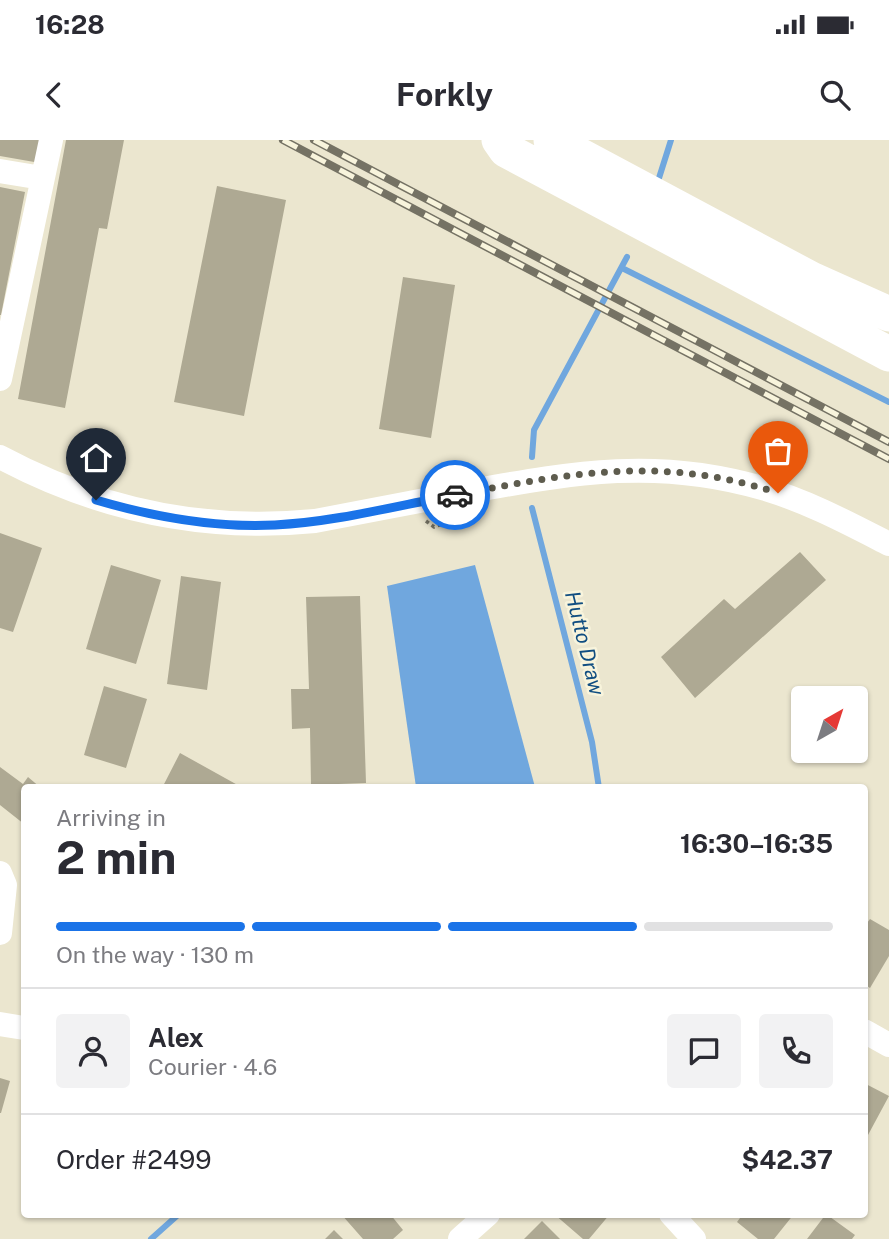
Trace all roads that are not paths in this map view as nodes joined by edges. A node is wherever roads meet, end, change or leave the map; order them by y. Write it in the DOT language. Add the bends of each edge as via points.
graph roads {
  1 [pos="51,140"];
  2 [pos="499,140"];
  3 [pos="551,140"];
  4 [pos="0,171"];
  5 [pos="42,178"];
  6 [pos="889,314"];
  7 [pos="889,354"];
  8 [pos="0,379"];
  9 [pos="0,457"];
  10 [pos="889,544"];
  11 [pos="0,873"];
  12 [pos="0,933"];
  13 [pos="0,1024"];
  14 [pos="21,1028"];
  15 [pos="868,1033"];
  16 [pos="889,1045"];
  17 [pos="484,1218"];
  18 [pos="675,1218"];
  19 [pos="460,1239"];
  20 [pos="694,1239"];
  1 -- 5 [label="street"];
  2 -- 7 [label="highway" via="506,150"];
  3 -- 6 [label="highway" via="811,279"];
  4 -- 5 [label="street"];
  5 -- 8 [label="street"];
  9 -- 10 [label="street" via="68,491 119,507 171,519 276,525 568,473 666,470 783,495"];
  11 -- 12 [label="street" via="5,885"];
  13 -- 14 [label="street"];
  15 -- 16 [label="street"];
  17 -- 19 [label="street"];
  18 -- 20 [label="street"];
}
